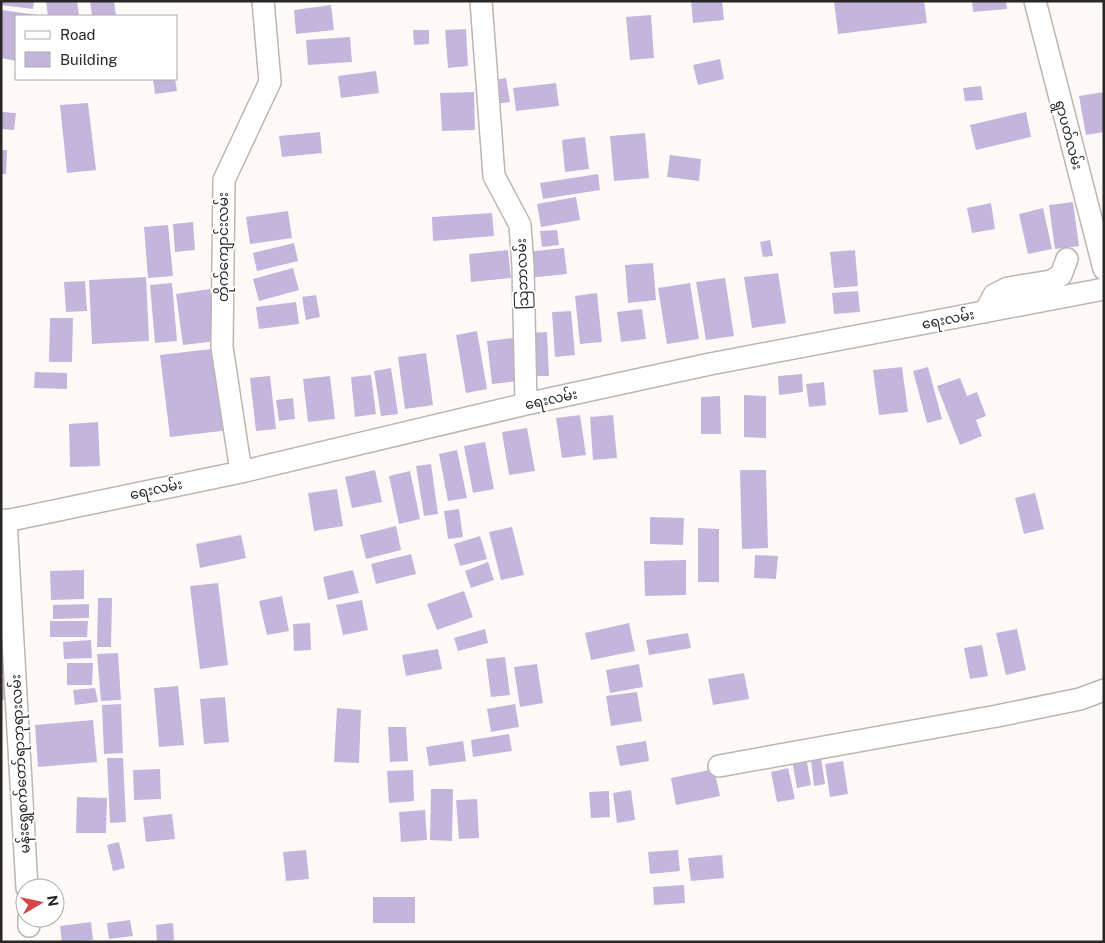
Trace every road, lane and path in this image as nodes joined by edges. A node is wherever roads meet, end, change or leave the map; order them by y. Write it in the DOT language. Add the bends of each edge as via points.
graph roads {
  1 [pos="263,1"];
  2 [pos="481,1"];
  3 [pos="1040,3"];
  4 [pos="1067,259"];
  5 [pos="1104,269"];
  6 [pos="1104,289"];
  7 [pos="985,312"];
  8 [pos="526,404"];
  9 [pos="241,472"];
  10 [pos="4,521"];
  11 [pos="1104,690"];
  12 [pos="719,766"];
  13 [pos="26,878"];
  1 -- 9 [label="street, တိုက်ကျောင်းလမ်း" via="270,82 224,180 222,347"];
  2 -- 8 [label="street, သြဘာလမ်း" via="494,176 520,225"];
  3 -- 5 [label="street, ရွာပတ်လမ်း"];
  4 -- 7 [label="street" via="1061,275 1051,281 1008,288 994,295"];
  6 -- 7 [label="street, ရေးလမ်း"];
  7 -- 8 [label="street, ရေးလမ်း" via="710,364"];
  8 -- 9 [label="street, ရေးလမ်း"];
  9 -- 10 [label="street, ရေးလမ်း"];
  10 -- 13 [label="street, မန်းရွှေစက်တော်ရာဘုရားလမ်း"];
  11 -- 12 [label="street" via="1080,699 997,716"];
}
